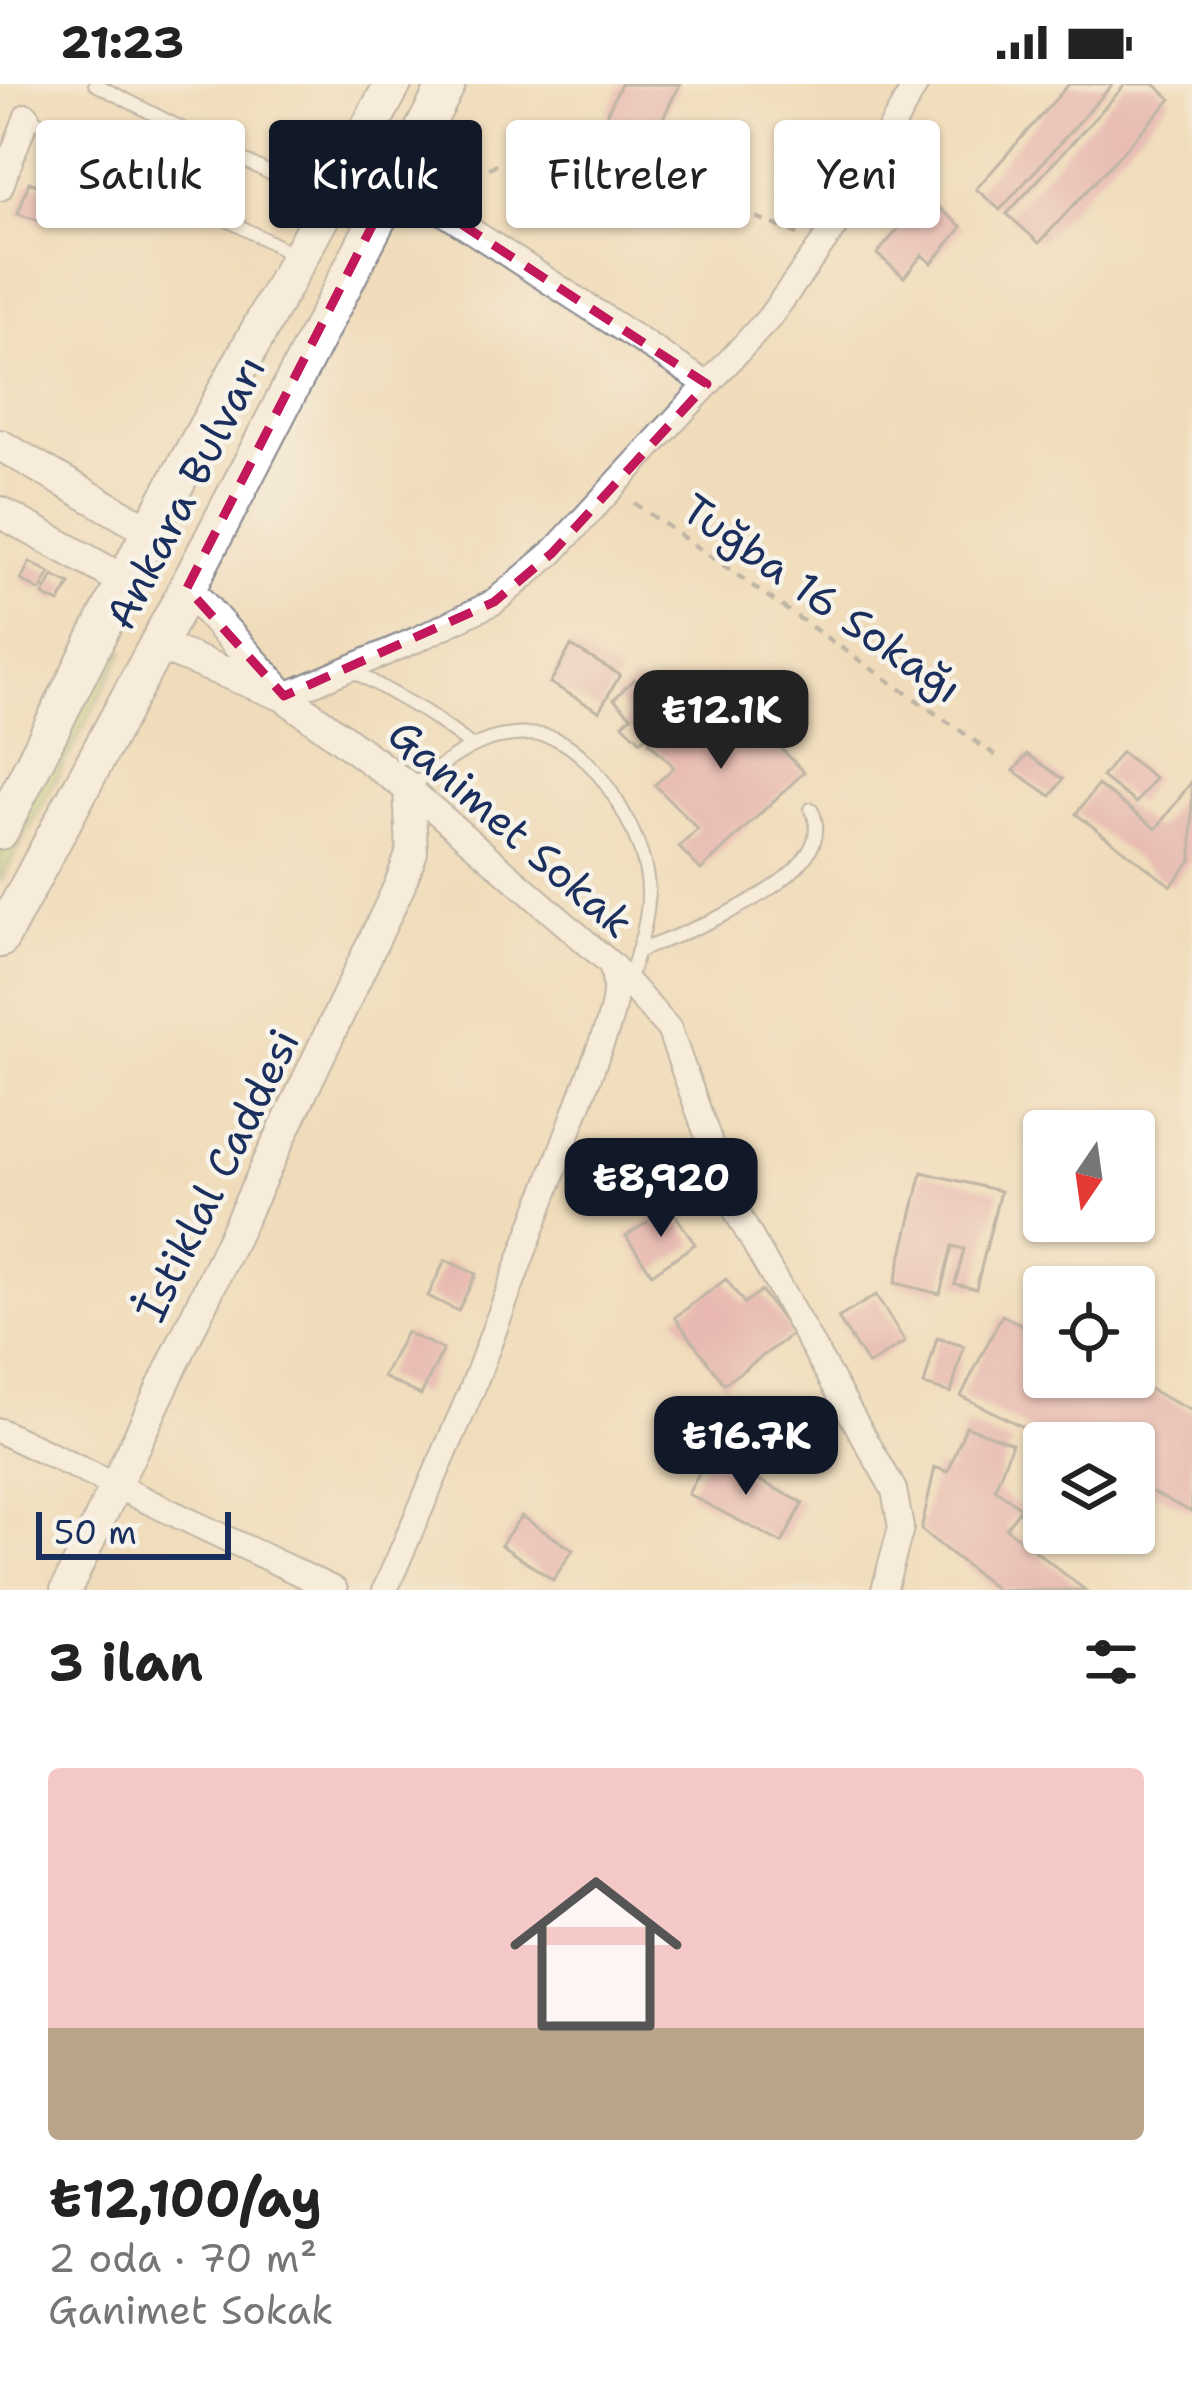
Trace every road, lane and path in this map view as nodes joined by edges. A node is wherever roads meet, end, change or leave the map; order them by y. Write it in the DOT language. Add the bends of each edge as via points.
graph roads {
  1 [pos="95,84"];
  2 [pos="393,84"];
  3 [pos="447,84"];
  4 [pos="916,84"];
  5 [pos="27,116"];
  6 [pos="374,120"];
  7 [pos="428,120"];
  8 [pos="482,172"];
  9 [pos="269,173"];
  10 [pos="0,188"];
  11 [pos="318,228"];
  12 [pos="371,228"];
  13 [pos="467,228"];
  14 [pos="823,244"];
  15 [pos="302,258"];
  16 [pos="707,384"];
  17 [pos="0,446"];
  18 [pos="612,487"];
  19 [pos="0,512"];
  20 [pos="150,531"];
  21 [pos="124,581"];
  22 [pos="187,588"];
  23 [pos="157,646"];
  24 [pos="349,669"];
  25 [pos="284,696"];
  26 [pos="472,746"];
  27 [pos="998,757"];
  28 [pos="410,788"];
  29 [pos="811,809"];
  30 [pos="1,828"];
  31 [pos="0,939"];
  32 [pos="637,952"];
  33 [pos="620,973"];
  34 [pos="0,1431"];
  35 [pos="115,1486"];
  36 [pos="66,1590"];
  37 [pos="335,1590"];
  38 [pos="385,1590"];
  39 [pos="884,1590"];
  1 -- 9 [label="lane"];
  2 -- 6 [label="main road, Ankara Bulvarı"];
  3 -- 7 [label="main road, Ankara Bulvarı"];
  4 -- 14 [label="street"];
  5 -- 10 [label="street"];
  5 -- 15 [label="lane"];
  8 -- 14 [label="path" via="538,142 567,143"];
  11 -- 15 [label="main road, Ankara Bulvarı"];
  12 -- 22 [label="main road, Ankara Bulvarı"];
  13 -- 16 [label="street"];
  14 -- 16 [label="street" via="770,318"];
  15 -- 20 [label="main road, Ankara Bulvarı"];
  16 -- 18 [label="street"];
  17 -- 20 [label="street"];
  18 -- 24 [label="street" via="494,602"];
  18 -- 27 [label="path, Tuğba 16 Sokağı"];
  19 -- 21 [label="street"];
  20 -- 21 [label="main road, Ankara Bulvarı"];
  20 -- 22 [label="main road"];
  21 -- 23 [label="main road"];
  21 -- 30 [label="main road, Ankara Bulvarı"];
  22 -- 23 [label="main road, Ankara Bulvarı"];
  22 -- 25 [label="street, Ganimet Sokak"];
  23 -- 25 [label="street, Ganimet Sokak"];
  23 -- 31 [label="main road, Ankara Bulvarı"];
  24 -- 25 [label="street"];
  24 -- 26 [label="lane"];
  25 -- 28 [label="street, Ganimet Sokak"];
  26 -- 28 [label="lane"];
  26 -- 32 [label="lane" via="497,737 555,739 602,778 643,857 649,889"];
  28 -- 33 [label="street, Ganimet Sokak"];
  28 -- 35 [label="street, İstiklal Caddesi" via="412,852 399,887"];
  29 -- 32 [label="lane" via="815,840 768,892"];
  32 -- 33 [label="lane"];
  33 -- 38 [label="street, Ganimet Sokak" via="616,1003 472,1392"];
  33 -- 39 [label="street" via="669,1029 732,1204 881,1463 901,1528"];
  34 -- 35 [label="street"];
  35 -- 36 [label="street, İstiklal Caddesi"];
  35 -- 37 [label="street"];
}
